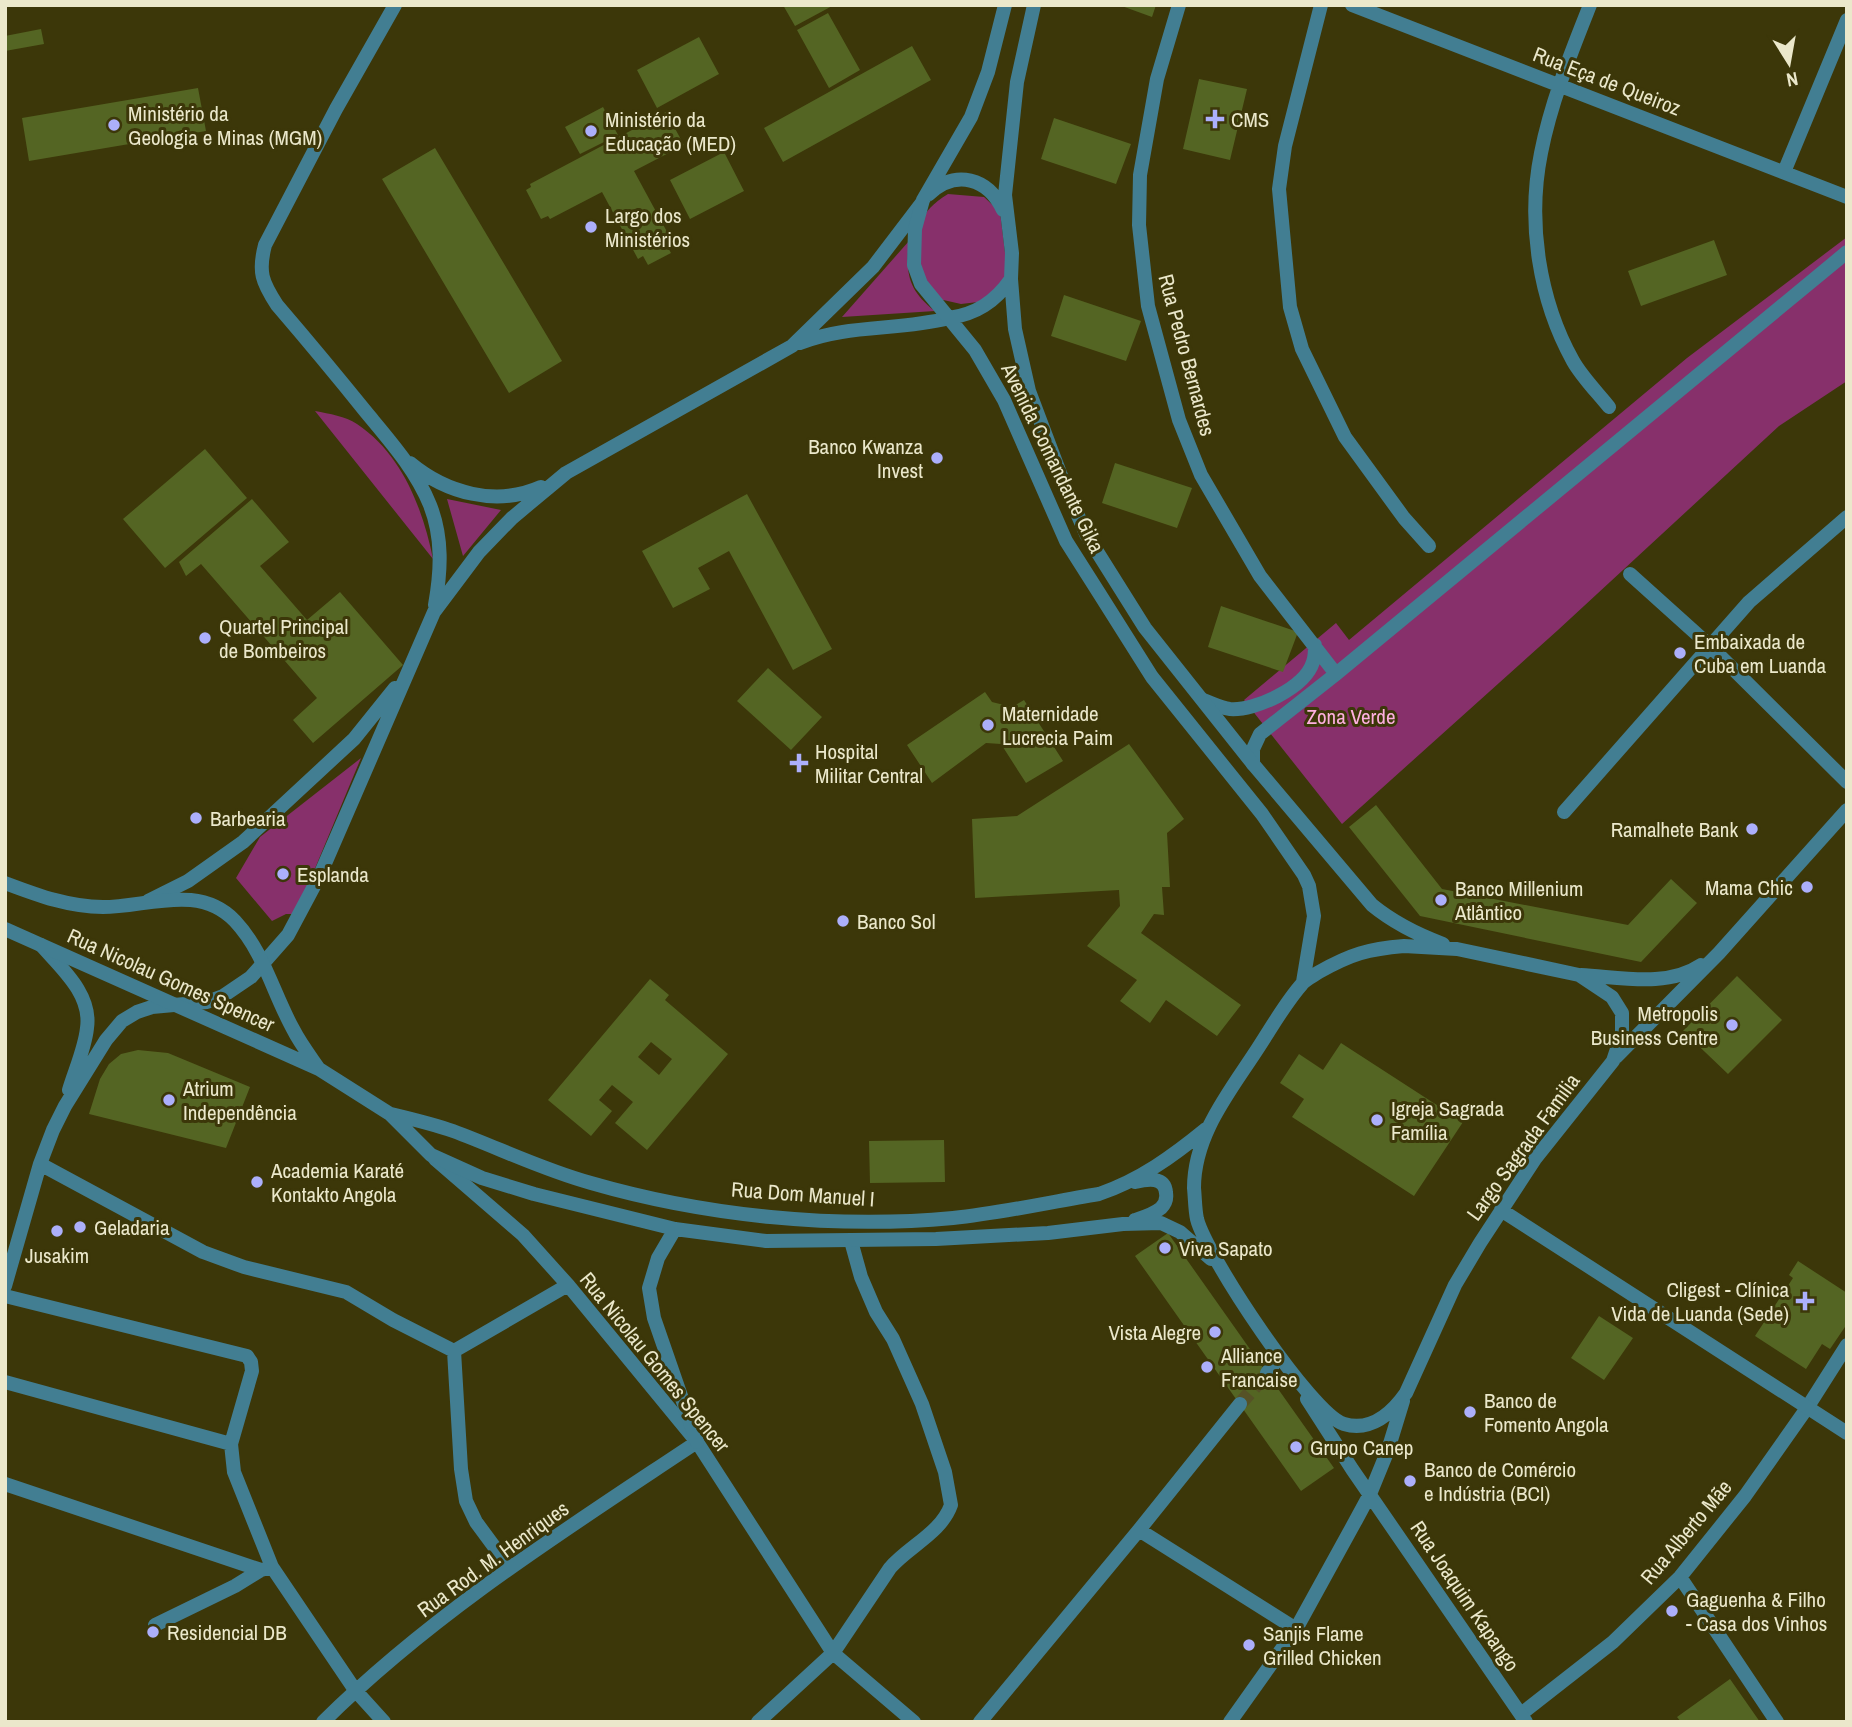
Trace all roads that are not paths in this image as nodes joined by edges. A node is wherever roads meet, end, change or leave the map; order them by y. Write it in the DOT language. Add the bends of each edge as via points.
graph roads {
  1 [pos="395,5"];
  2 [pos="1006,5"];
  3 [pos="1034,5"];
  4 [pos="1179,5"];
  5 [pos="1321,5"];
  6 [pos="1352,5"];
  7 [pos="1590,5"];
  8 [pos="1847,20"];
  9 [pos="1560,86"];
  10 [pos="1784,172"];
  11 [pos="1847,197"];
  12 [pos="923,200"];
  13 [pos="1006,217"];
  14 [pos="1847,251"];
  15 [pos="1011,279"];
  16 [pos="949,318"];
  17 [pos="792,346"];
  18 [pos="1609,408"];
  19 [pos="402,456"];
  20 [pos="566,473"];
  21 [pos="1847,517"];
  22 [pos="1429,546"];
  23 [pos="1630,574"];
  24 [pos="434,612"];
  25 [pos="1315,645"];
  26 [pos="1710,646"];
  27 [pos="409,670"];
  28 [pos="1336,674"];
  29 [pos="1203,700"];
  30 [pos="1253,764"];
  31 [pos="1847,782"];
  32 [pos="1847,810"];
  33 [pos="1564,812"];
  34 [pos="5,883"];
  35 [pos="148,901"];
  36 [pos="5,929"];
  37 [pos="41,945"];
  38 [pos="1457,949"];
  39 [pos="1719,953"];
  40 [pos="264,964"];
  41 [pos="1579,975"];
  42 [pos="1303,982"];
  43 [pos="180,1005"];
  44 [pos="1613,1061"];
  45 [pos="319,1069"];
  46 [pos="65,1107"];
  47 [pos="390,1114"];
  48 [pos="1207,1128"];
  49 [pos="430,1155"];
  50 [pos="40,1164"];
  51 [pos="1120,1187"];
  52 [pos="1501,1210"];
  53 [pos="1123,1224"];
  54 [pos="675,1229"];
  55 [pos="851,1241"];
  56 [pos="1220,1267"];
  57 [pos="568,1285"];
  58 [pos="5,1286"];
  59 [pos="5,1296"];
  60 [pos="1847,1345"];
  61 [pos="454,1352"];
  62 [pos="1279,1357"];
  63 [pos="1289,1370"];
  64 [pos="1267,1373"];
  65 [pos="5,1382"];
  66 [pos="1406,1393"];
  67 [pos="1240,1404"];
  68 [pos="1807,1408"];
  69 [pos="1847,1433"];
  70 [pos="697,1442"];
  71 [pos="231,1444"];
  72 [pos="5,1484"];
  73 [pos="1370,1494"];
  74 [pos="1139,1530"];
  75 [pos="510,1568"];
  76 [pos="266,1569"];
  77 [pos="1680,1577"];
  78 [pos="155,1625"];
  79 [pos="1296,1629"];
  80 [pos="833,1653"];
  81 [pos="355,1690"];
  82 [pos="1524,1718"];
  83 [pos="323,1722"];
  84 [pos="384,1722"];
  85 [pos="758,1722"];
  86 [pos="914,1722"];
  87 [pos="980,1722"];
  88 [pos="1230,1722"];
  89 [pos="1777,1722"];
  1 -- 19 [label="street" via="265,245 261,263 262,279 277,305"];
  2 -- 12 [label="street, Avenida Comandante Gika" via="971,117"];
  3 -- 13 [label="street, Avenida Comandante Gika" via="1016,94"];
  4 -- 25 [label="street, Rua Pedro Bernardes" via="1157,79 1140,175 1139,225 1148,306 1178,420 1201,475 1260,576"];
  5 -- 22 [label="street" via="1285,146 1279,189 1290,307 1302,349 1345,438"];
  6 -- 9 [label="street, Rua Eça de Queiroz"];
  7 -- 9 [label="street"];
  8 -- 10 [label="street"];
  9 -- 10 [label="street, Rua Eça de Queiroz"];
  9 -- 18 [label="street" via="1538,176 1539,269 1553,321 1574,363"];
  10 -- 11 [label="street, Rua Eça de Queiroz"];
  12 -- 13 [label="street" via="946,182 966,179 982,184 997,197"];
  12 -- 16 [label="street, Avenida Comandante Gika" via="915,229 914,265 921,284"];
  12 -- 17 [label="street" via="873,267"];
  13 -- 15 [label="street, Avenida Comandante Gika"];
  14 -- 28 [label="street"];
  15 -- 16 [label="street" via="990,303"];
  15 -- 29 [label="street, Avenida Comandante Gika" via="1015,329 1029,391 1086,534 1145,628"];
  16 -- 17 [label="street" via="912,326 852,329"];
  16 -- 42 [label="street, Avenida Comandante Gika" via="975,350 1004,400 1066,541 1105,604 1152,677 1304,874 1314,916"];
  17 -- 20 [label="street"];
  19 -- 20 [label="street" via="439,482 479,495 525,494"];
  19 -- 24 [label="street" via="422,488 436,524 441,562"];
  20 -- 24 [label="street" via="479,552"];
  21 -- 26 [label="street" via="1749,602"];
  23 -- 26 [label="street"];
  24 -- 27 [label="street"];
  25 -- 28 [label="street, Rua Pedro Bernardes"];
  25 -- 29 [label="street" via="1313,664 1304,676 1266,702 1228,709"];
  26 -- 31 [label="street"];
  26 -- 33 [label="street"];
  27 -- 35 [label="street" via="354,739 243,842 188,881"];
  27 -- 40 [label="street" via="310,896 288,935"];
  28 -- 30 [label="street" via="1260,734"];
  29 -- 30 [label="street, Avenida Comandante Gika"];
  30 -- 38 [label="street, Avenida Comandante Gika" via="1372,905 1390,920"];
  32 -- 39 [label="street"];
  34 -- 35 [label="street, Rua Nicolau Gomes Spencer" via="77,905"];
  35 -- 40 [label="street, Rua Nicolau Gomes Spencer" via="185,900 213,906 235,921"];
  36 -- 37 [label="street, Rua Nicolau Gomes Spencer"];
  37 -- 43 [label="street, Rua Nicolau Gomes Spencer"];
  37 -- 46 [label="street" via="76,986 86,1012 88,1026"];
  38 -- 41 [label="street, Largo Sagrada Familia"];
  38 -- 42 [label="street, Largo Sagrada Familia" via="1370,949"];
  39 -- 41 [label="street" via="1690,972 1668,978"];
  39 -- 44 [label="street"];
  40 -- 43 [label="street" via="223,996"];
  40 -- 45 [label="street, Rua Nicolau Gomes Spencer" via="293,1030"];
  41 -- 44 [label="street, Largo Sagrada Familia" via="1612,998 1622,1013 1622,1034"];
  42 -- 48 [label="street, Largo Sagrada Familia"];
  43 -- 45 [label="street, Rua Nicolau Gomes Spencer"];
  43 -- 46 [label="street" via="152,1007 122,1021"];
  44 -- 52 [label="street, Largo Sagrada Familia"];
  45 -- 47 [label="street, Rua Nicolau Gomes Spencer"];
  46 -- 50 [label="street"];
  47 -- 49 [label="street, Rua Nicolau Gomes Spencer"];
  47 -- 51 [label="street, Rua Dom Manuel I" via="452,1130 518,1159 661,1202 806,1219 953,1218"];
  48 -- 51 [label="street, Rua Dom Manuel I" via="1167,1161"];
  48 -- 56 [label="street, Largo Sagrada Familia" via="1194,1187 1197,1219"];
  49 -- 54 [label="street, Rua Dom Manuel I" via="534,1194"];
  49 -- 57 [label="street, Rua Nicolau Gomes Spencer" via="523,1235"];
  50 -- 58 [label="street"];
  50 -- 61 [label="street" via="203,1252 346,1292"];
  51 -- 53 [label="street" via="1152,1179 1161,1181 1167,1195 1161,1208"];
  52 -- 66 [label="street, Largo Sagrada Familia" via="1455,1285"];
  52 -- 68 [label="street"];
  53 -- 55 [label="street, Rua Dom Manuel I" via="1048,1233"];
  53 -- 56 [label="street, Rua Dom Manuel I" via="1161,1223 1180,1232"];
  54 -- 55 [label="street, Rua Dom Manuel I" via="766,1241"];
  54 -- 70 [label="street" via="652,1273 650,1302"];
  55 -- 80 [label="street" via="876,1312 922,1404 951,1505 942,1522 890,1568"];
  56 -- 62 [label="street, Largo Sagrada Familia"];
  57 -- 61 [label="street"];
  57 -- 70 [label="street, Rua Nicolau Gomes Spencer"];
  59 -- 71 [label="street" via="247,1356 252,1371"];
  60 -- 68 [label="street, Rua Alberto Mãe"];
  61 -- 75 [label="street" via="466,1501"];
  62 -- 63 [label="street, Largo Sagrada Familia"];
  62 -- 64 [label="street"];
  63 -- 66 [label="street, Largo Sagrada Familia" via="1337,1421 1354,1426 1376,1422"];
  63 -- 73 [label="street, Rua Joaquim Kapango"];
  65 -- 71 [label="street"];
  66 -- 73 [label="street"];
  67 -- 74 [label="street"];
  68 -- 69 [label="street"];
  68 -- 77 [label="street, Rua Alberto Mãe"];
  70 -- 75 [label="street, Rua Rod. M. Henriques"];
  70 -- 80 [label="street, Rua Nicolau Gomes Spencer"];
  71 -- 76 [label="street" via="234,1472"];
  72 -- 76 [label="street"];
  73 -- 79 [label="street"];
  73 -- 82 [label="street, Rua Joaquim Kapango"];
  74 -- 79 [label="street"];
  74 -- 87 [label="street"];
  75 -- 81 [label="street, Rua Rod. M. Henriques"];
  76 -- 78 [label="street"];
  76 -- 81 [label="street"];
  77 -- 82 [label="street, Rua Alberto Mãe"];
  77 -- 89 [label="street"];
  79 -- 88 [label="street"];
  80 -- 85 [label="street"];
  80 -- 86 [label="street, Rua Nicolau Gomes Spencer"];
  81 -- 83 [label="street, Rua Rod. M. Henriques"];
  81 -- 84 [label="street"];
}
